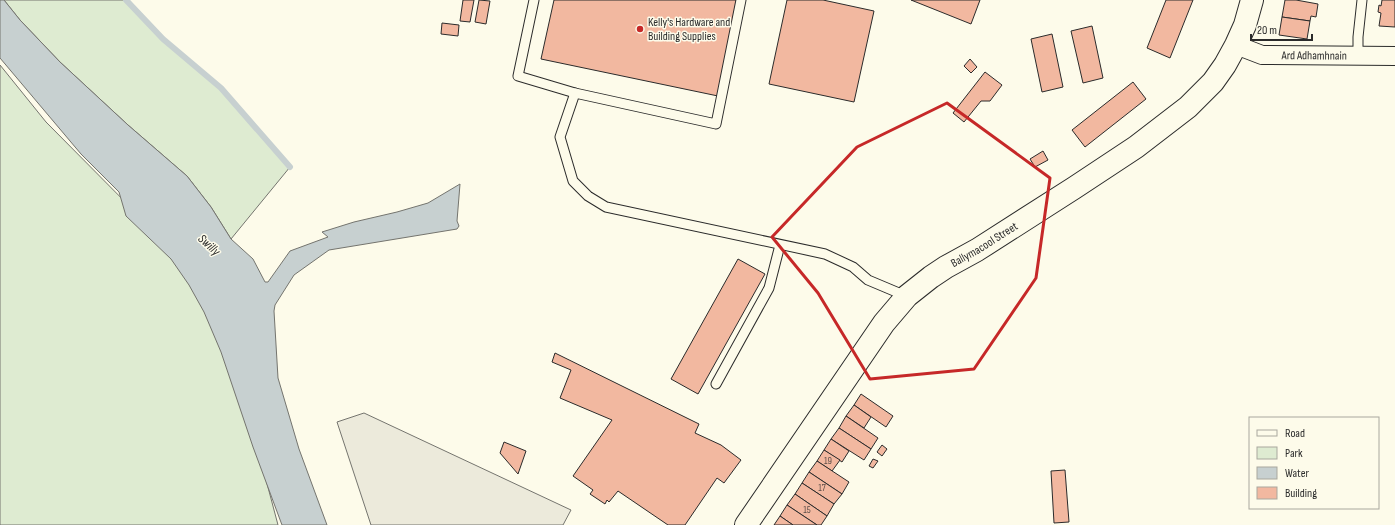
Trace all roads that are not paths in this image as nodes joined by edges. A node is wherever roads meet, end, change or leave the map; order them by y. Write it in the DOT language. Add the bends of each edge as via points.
graph roads {
  1 [pos="534,0"];
  2 [pos="741,0"];
  3 [pos="1252,0"];
  4 [pos="1362,0"];
  5 [pos="1236,45"];
  6 [pos="1358,56"];
  7 [pos="1395,56"];
  8 [pos="575,93"];
  9 [pos="780,245"];
  10 [pos="907,296"];
  11 [pos="716,384"];
  12 [pos="746,525"];
  1 -- 8 [label="lane" via="518,76"];
  2 -- 8 [label="lane" via="716,124"];
  3 -- 5 [label="main road, Ballymacool Street"];
  4 -- 6 [label="lane"];
  5 -- 6 [label="street, Ard Adhamhnain" via="1262,55"];
  5 -- 10 [label="main road, Ballymacool Street" via="1213,82 1188,107 1136,147 977,250 946,267"];
  6 -- 7 [label="street, Ard Adhamhnain"];
  8 -- 9 [label="lane" via="560,137 573,180 588,196 606,207"];
  9 -- 10 [label="lane" via="825,254 853,267 868,280"];
  9 -- 11 [label="lane" via="770,288"];
  10 -- 12 [label="main road, Ballymacool Street" via="880,329"];
}
